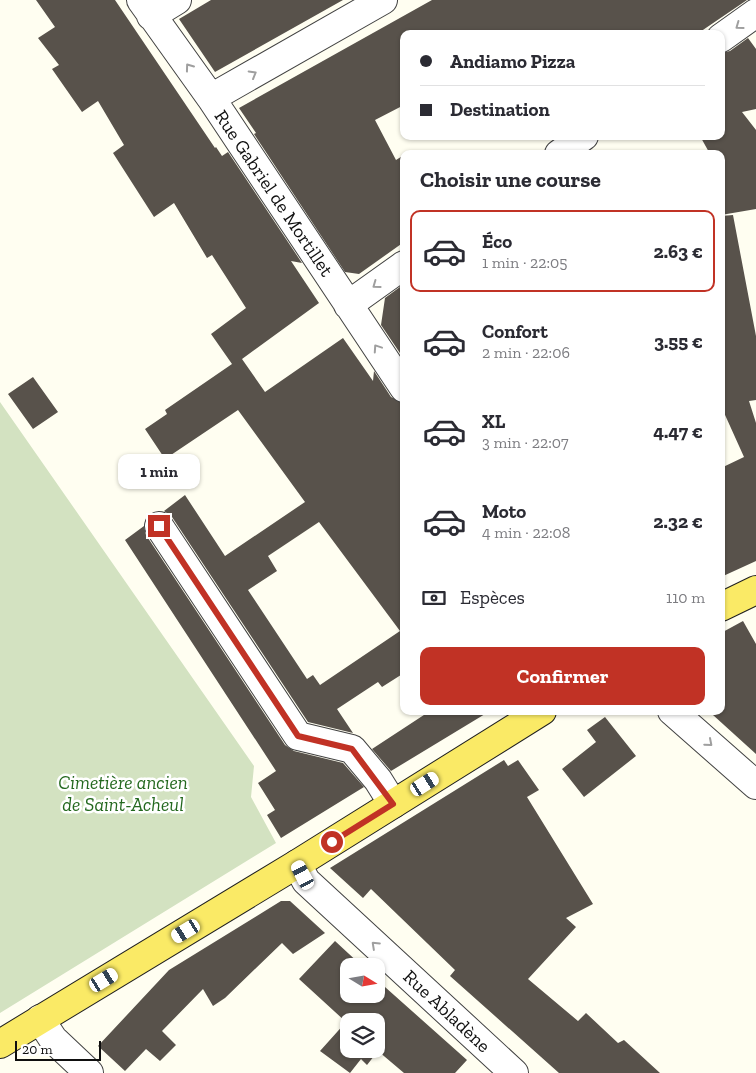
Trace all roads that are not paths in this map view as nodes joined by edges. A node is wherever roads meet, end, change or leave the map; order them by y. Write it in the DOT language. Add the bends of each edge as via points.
graph roads {
  1 [pos="177,0"];
  2 [pos="383,0"];
  3 [pos="146,8"];
  4 [pos="756,13"];
  5 [pos="725,35"];
  6 [pos="211,98"];
  7 [pos="578,140"];
  8 [pos="565,150"];
  9 [pos="400,268"];
  10 [pos="348,304"];
  11 [pos="400,382"];
  12 [pos="159,526"];
  13 [pos="756,590"];
  14 [pos="725,605"];
  15 [pos="536,715"];
  16 [pos="677,715"];
  17 [pos="756,785"];
  18 [pos="393,804"];
  19 [pos="297,864"];
  20 [pos="40,1019"];
  21 [pos="0,1044"];
  22 [pos="89,1073"];
  23 [pos="514,1073"];
  1 -- 3 [label="street"];
  6 -- 2 [label="street, one-way"];
  6 -- 3 [label="street, Rue Gabriel de Mortillet, one-way"];
  4 -- 5 [label="street, one-way"];
  6 -- 10 [label="street, Rue Gabriel de Mortillet"];
  7 -- 8 [label="street"];
  9 -- 10 [label="street, one-way"];
  11 -- 10 [label="street, Rue Gabriel de Mortillet, one-way"];
  12 -- 18 [label="street" via="298,736 352,749"];
  13 -- 14 [label="main road"];
  15 -- 18 [label="main road"];
  16 -- 17 [label="street, one-way"];
  18 -- 19 [label="main road"];
  19 -- 20 [label="main road"];
  23 -- 19 [label="street, Rue Abladène, one-way" via="306,881"];
  20 -- 21 [label="main road"];
  20 -- 22 [label="street" via="54,1039"];
}
